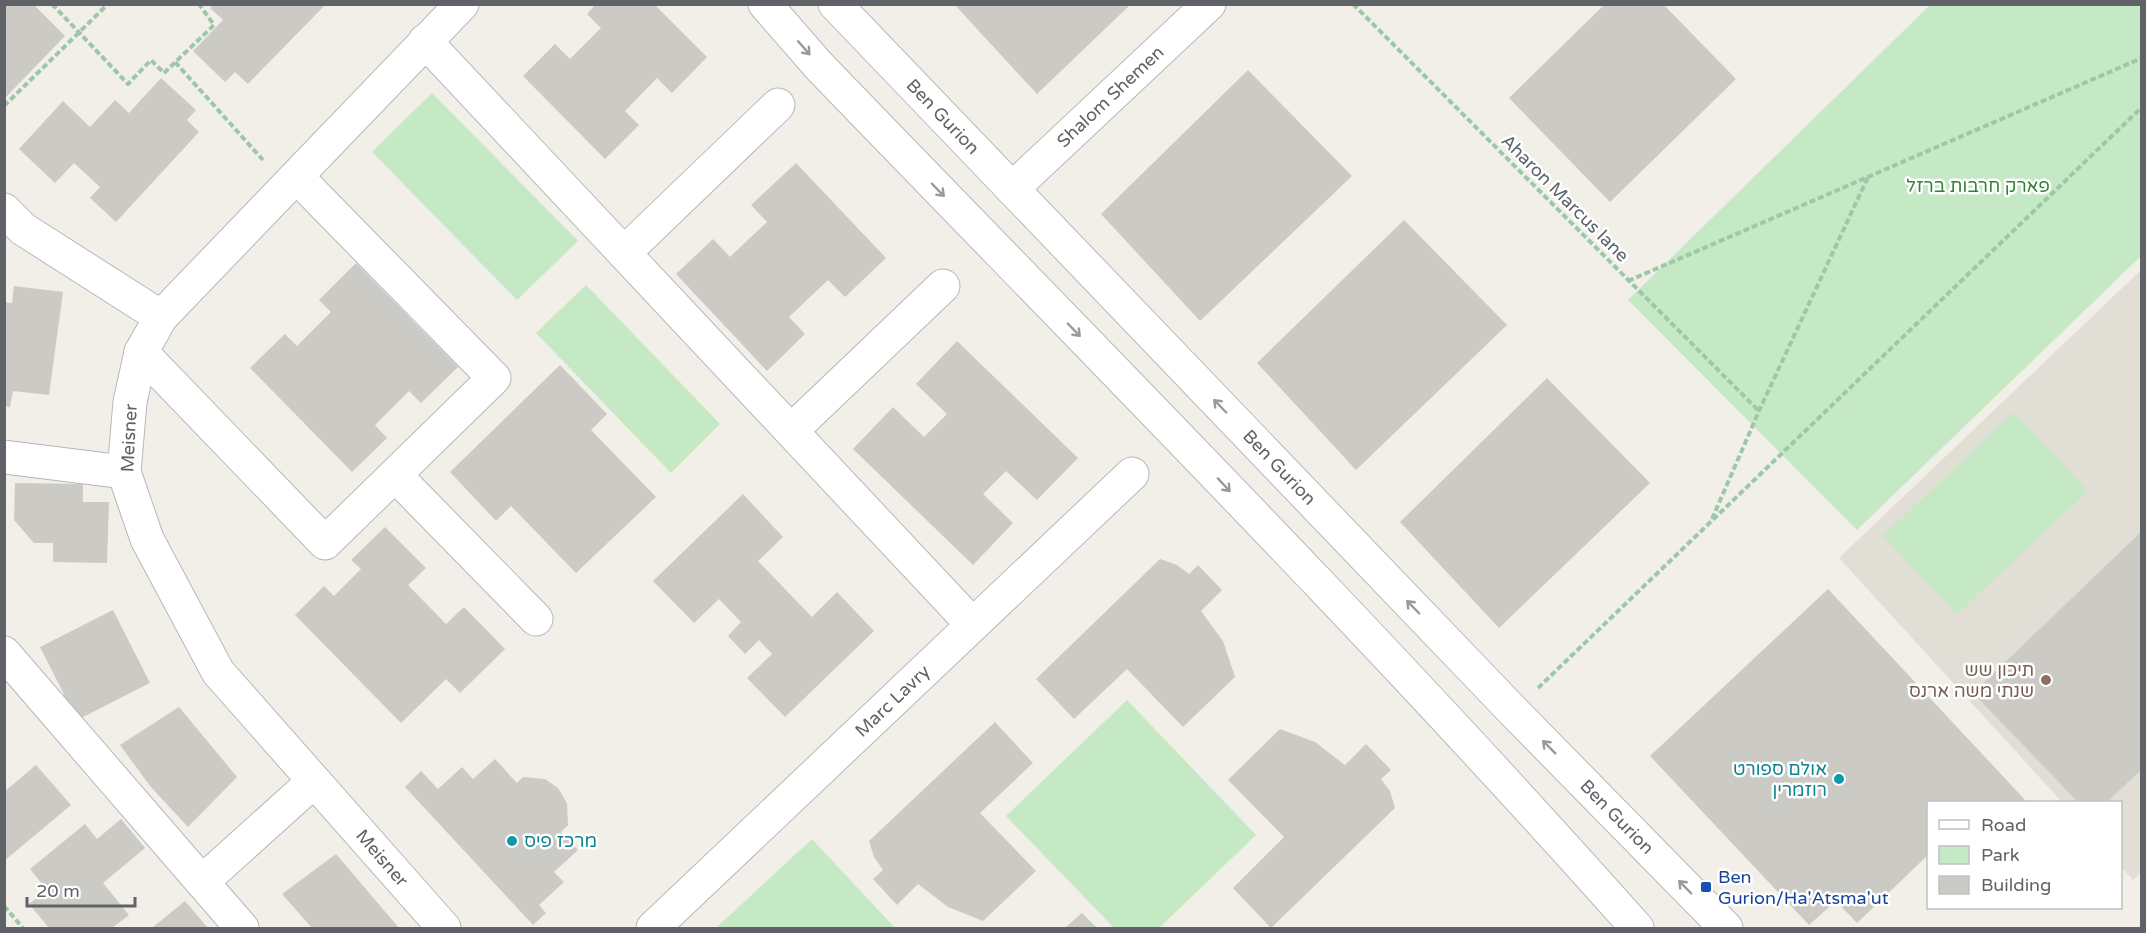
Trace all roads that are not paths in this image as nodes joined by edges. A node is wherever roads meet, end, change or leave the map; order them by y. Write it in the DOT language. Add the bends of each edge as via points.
graph roads {
  1 [pos="765,4"];
  2 [pos="835,4"];
  3 [pos="1209,4"];
  4 [pos="452,8"];
  5 [pos="425,41"];
  6 [pos="778,105"];
  7 [pos="297,177"];
  8 [pos="1012,189"];
  9 [pos="4,210"];
  10 [pos="624,254"];
  11 [pos="943,286"];
  12 [pos="161,317"];
  13 [pos="141,352"];
  14 [pos="791,431"];
  15 [pos="4,457"];
  16 [pos="123,472"];
  17 [pos="1132,474"];
  18 [pos="395,475"];
  19 [pos="536,619"];
  20 [pos="972,624"];
  21 [pos="4,653"];
  22 [pos="314,781"];
  23 [pos="212,875"];
  24 [pos="242,928"];
  25 [pos="444,928"];
  26 [pos="653,928"];
  27 [pos="1637,928"];
  28 [pos="1726,928"];
  1 -- 27 [label="street, one-way" via="819,66 1524,801"];
  2 -- 8 [label="street, Ben Gurion"];
  3 -- 8 [label="street, Shalom Shemen"];
  4 -- 5 [label="street, Meisner"];
  5 -- 7 [label="street, Meisner"];
  5 -- 10 [label="street"];
  6 -- 10 [label="street"];
  7 -- 12 [label="street, Meisner"];
  7 -- 18 [label="street" via="494,378"];
  28 -- 8 [label="street, Ben Gurion, one-way"];
  9 -- 12 [label="street" via="23,230"];
  10 -- 14 [label="street"];
  11 -- 14 [label="street"];
  12 -- 13 [label="street, Meisner"];
  13 -- 16 [label="street, Meisner" via="130,402"];
  13 -- 18 [label="street" via="325,543"];
  14 -- 20 [label="street"];
  15 -- 16 [label="street"];
  16 -- 22 [label="street, Meisner" via="147,539 218,672"];
  17 -- 20 [label="street, Marc Lavry"];
  18 -- 19 [label="street"];
  20 -- 26 [label="street, Marc Lavry"];
  21 -- 23 [label="street"];
  22 -- 23 [label="street"];
  22 -- 25 [label="street, Meisner"];
  23 -- 24 [label="street"];
}
